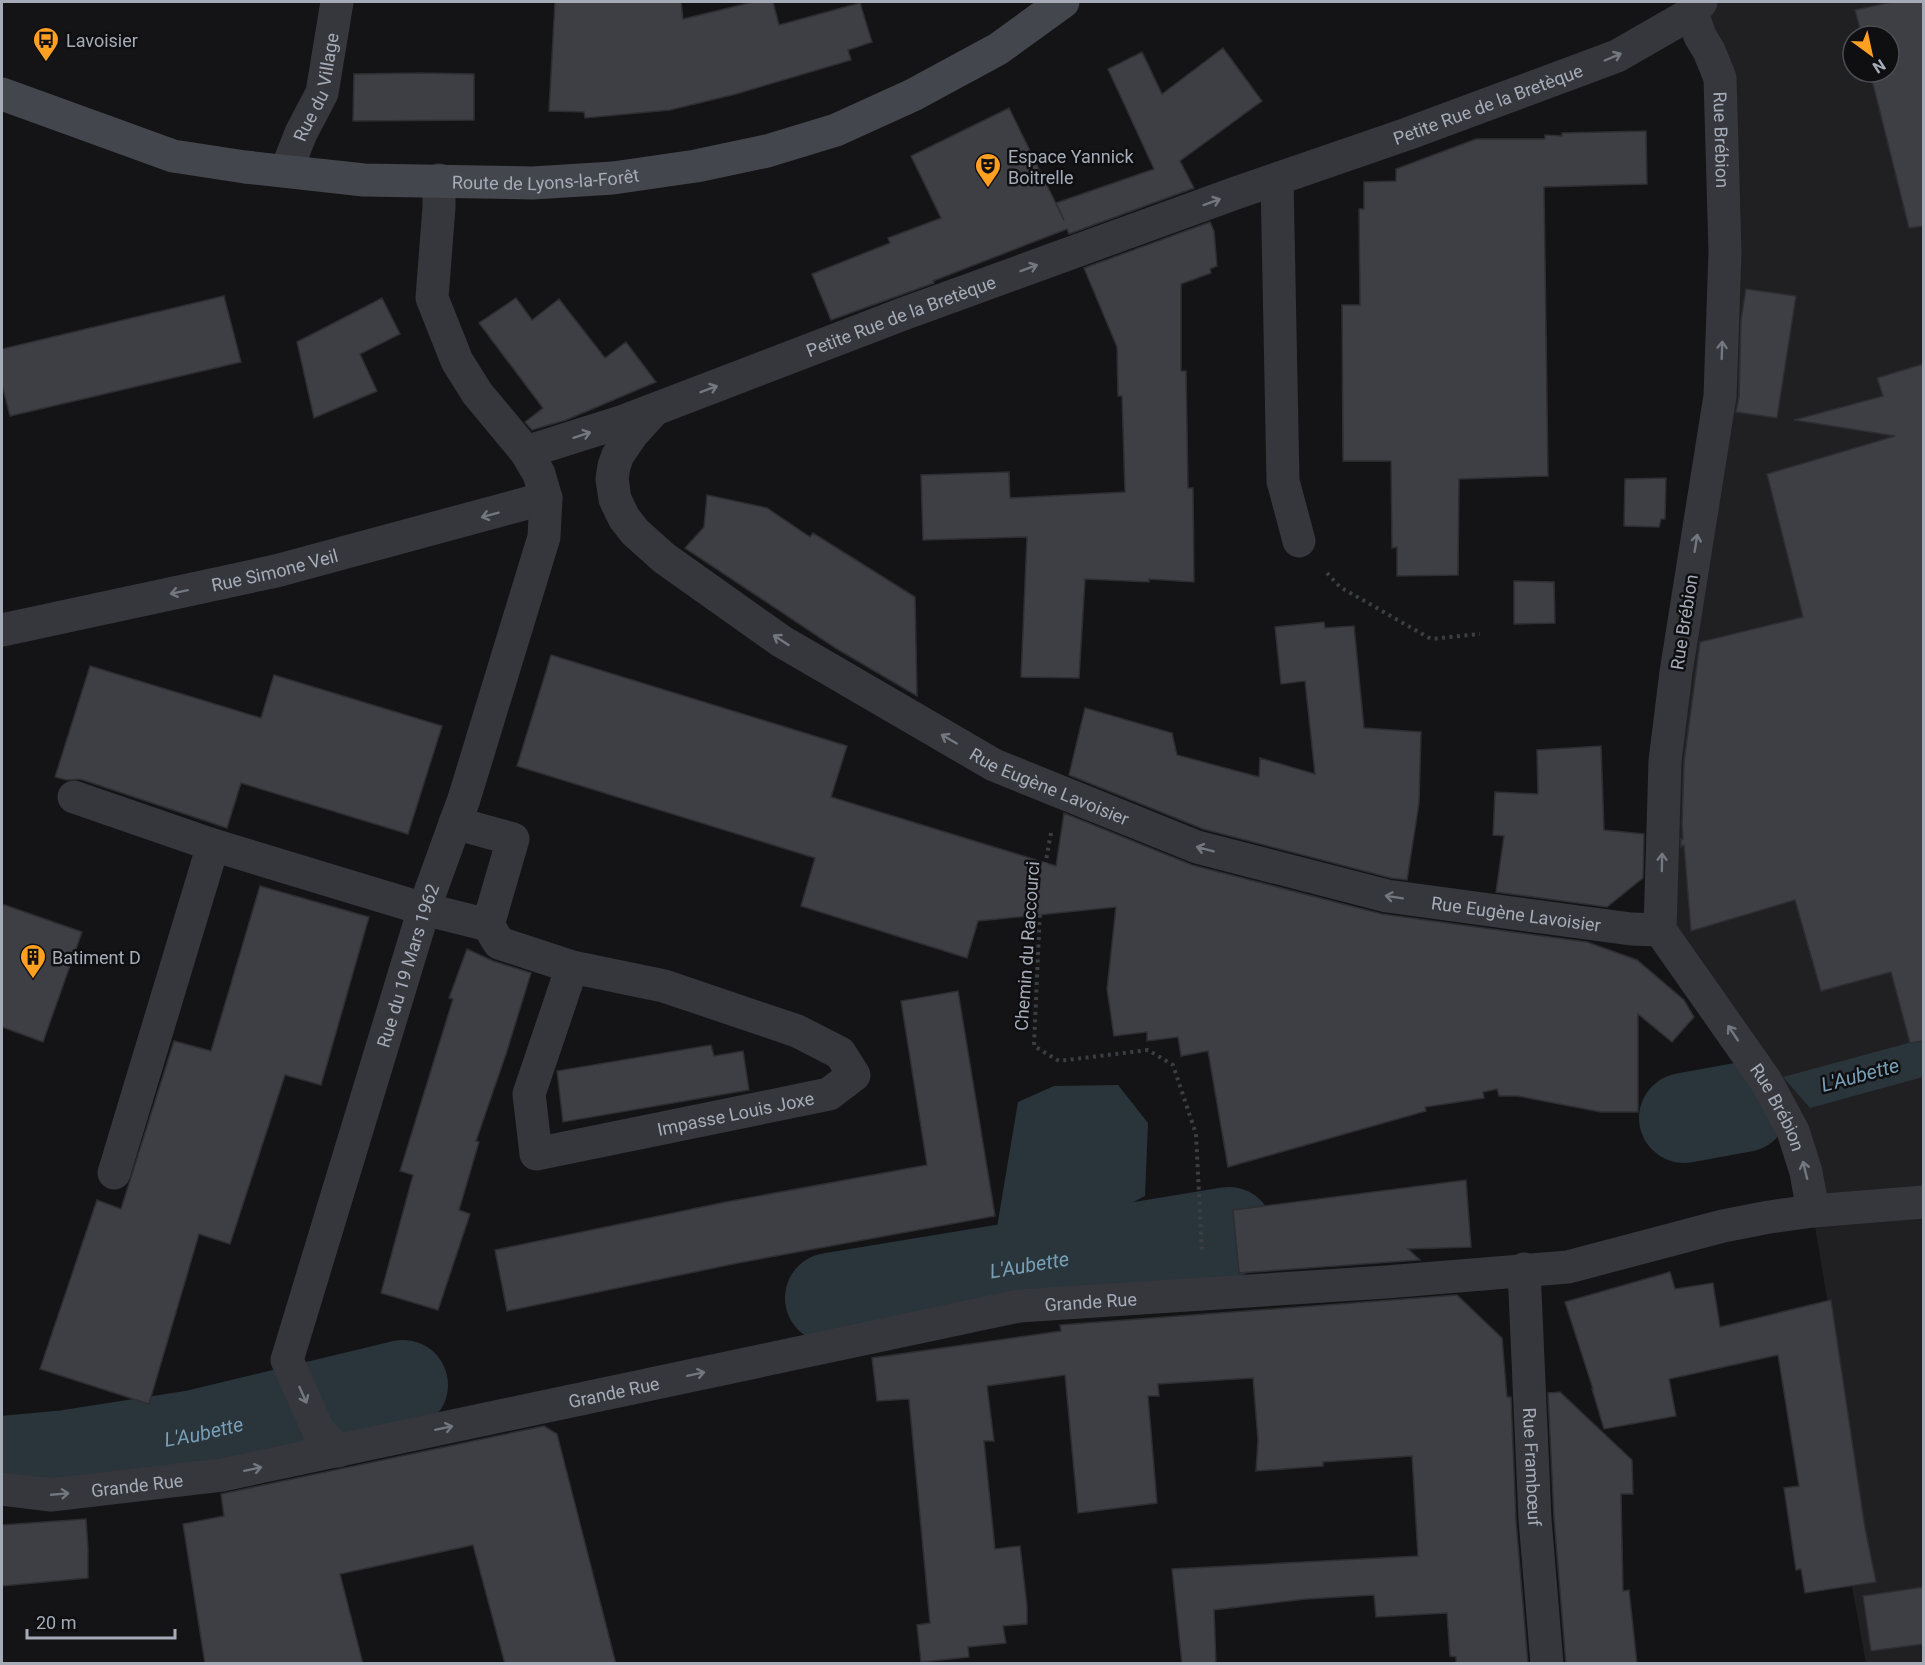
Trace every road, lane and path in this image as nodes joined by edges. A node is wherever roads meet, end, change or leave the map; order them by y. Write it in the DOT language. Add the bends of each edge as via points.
graph roads {
  1 [pos="336,2"];
  2 [pos="1064,2"];
  3 [pos="1697,7"];
  4 [pos="2,94"];
  5 [pos="286,171"];
  6 [pos="1276,179"];
  7 [pos="439,180"];
  8 [pos="654,410"];
  9 [pos="526,452"];
  10 [pos="546,498"];
  11 [pos="1299,541"];
  12 [pos="2,630"];
  13 [pos="1479,634"];
  14 [pos="1059,791"];
  15 [pos="74,797"];
  16 [pos="455,823"];
  17 [pos="213,845"];
  18 [pos="424,909"];
  19 [pos="488,925"];
  20 [pos="1660,930"];
  21 [pos="572,967"];
  22 [pos="114,1173"];
  23 [pos="1923,1202"];
  24 [pos="1813,1210"];
  25 [pos="1524,1269"];
  26 [pos="1215,1293"];
  27 [pos="328,1440"];
  28 [pos="2,1489"];
  29 [pos="1547,1664"];
  1 -- 5 [label="street, Rue du Village" via="322,93"];
  2 -- 7 [label="main road, Route de Lyons-la-Forêt" via="998,49 913,95 836,130 766,151 613,178 533,183"];
  6 -- 3 [label="street, Petite Rue de la Bretèque, one-way" via="1617,56"];
  20 -- 3 [label="street, Rue Brébion, one-way" via="1665,761 1720,396 1725,252 1720,78 1700,36"];
  4 -- 5 [label="main road, Route de Lyons-la-Forêt" via="173,156"];
  5 -- 7 [label="main road, Route de Lyons-la-Forêt" via="364,180"];
  8 -- 6 [label="street, Petite Rue de la Bretèque, one-way" via="903,314"];
  6 -- 11 [label="street" via="1283,481"];
  7 -- 9 [label="street" via="432,298 457,362"];
  9 -- 8 [label="street, Petite Rue de la Bretèque, one-way"];
  14 -- 8 [label="street, Rue Eugène Lavoisier, one-way" via="994,765 782,641 664,558 635,531 615,499 612,478 618,455"];
  9 -- 10 [label="street" via="539,474"];
  10 -- 12 [label="street, Rue Simone Veil, one-way" via="276,571"];
  10 -- 16 [label="street, Rue du 19 Mars 1962" via="544,537"];
  11 -- 13 [label="path" via="1340,587 1431,639"];
  20 -- 14 [label="street, Rue Eugène Lavoisier, one-way" via="1387,896 1197,847"];
  14 -- 26 [label="path, Chemin du Raccourci" via="1041,887 1034,1046 1059,1061 1149,1050 1173,1065 1196,1134"];
  15 -- 17 [label="street"];
  16 -- 18 [label="street, Rue du 19 Mars 1962"];
  16 -- 19 [label="street" via="513,839"];
  17 -- 18 [label="street"];
  17 -- 22 [label="street"];
  18 -- 19 [label="street"];
  18 -- 27 [label="street, Rue du 19 Mars 1962, one-way" via="287,1360"];
  19 -- 21 [label="street, Impasse Louis Joxe" via="499,943"];
  24 -- 20 [label="street, Rue Brébion, one-way" via="1806,1172 1784,1114"];
  21 -- 21 [label="street, Impasse Louis Joxe" via="529,1094 536,1154 829,1094 854,1075 840,1053 797,1031 664,986"];
  23 -- 24 [label="street, Grande Rue"];
  24 -- 25 [label="street, Grande Rue" via="1723,1226 1568,1267"];
  25 -- 26 [label="street, Grande Rue"];
  25 -- 29 [label="street, Rue Frambœuf" via="1535,1519"];
  27 -- 26 [label="street, Grande Rue, one-way" via="1019,1306"];
  28 -- 27 [label="street, Grande Rue, one-way" via="51,1495 222,1475"];
}
